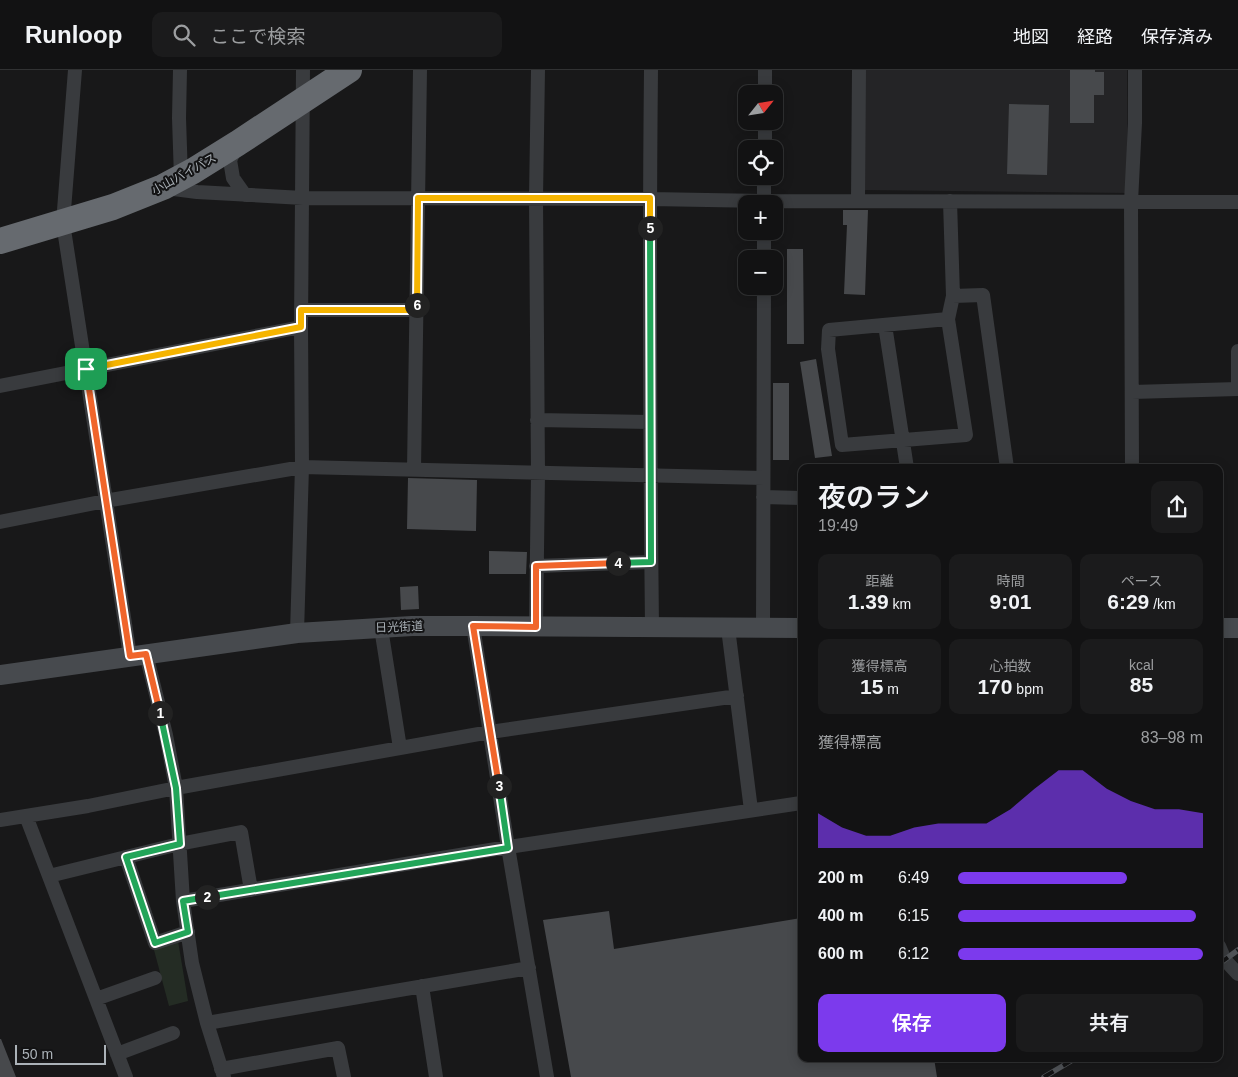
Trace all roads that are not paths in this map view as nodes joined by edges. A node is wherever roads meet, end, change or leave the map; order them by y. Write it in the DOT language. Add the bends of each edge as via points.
graph roads {
  1 [pos="75,70"];
  2 [pos="180,70"];
  3 [pos="303,70"];
  4 [pos="349,70"];
  5 [pos="420,70"];
  6 [pos="538,70"];
  7 [pos="651,70"];
  8 [pos="765,70"];
  9 [pos="858,70"];
  10 [pos="1135,70"];
  11 [pos="765,85"];
  12 [pos="303,101"];
  13 [pos="238,144"];
  14 [pos="172,183"];
  15 [pos="245,195"];
  16 [pos="303,198"];
  17 [pos="418,198"];
  18 [pos="536,198"];
  19 [pos="650,198"];
  20 [pos="858,200"];
  21 [pos="738,201"];
  22 [pos="950,201"];
  23 [pos="783,202"];
  24 [pos="1131,202"];
  25 [pos="1238,202"];
  26 [pos="63,223"];
  27 [pos="0,241"];
  28 [pos="764,295"];
  29 [pos="953,296"];
  30 [pos="301,310"];
  31 [pos="417,310"];
  32 [pos="948,319"];
  33 [pos="885,325"];
  34 [pos="301,327"];
  35 [pos="1238,351"];
  36 [pos="86,369"];
  37 [pos="0,386"];
  38 [pos="1132,392"];
  39 [pos="537,420"];
  40 [pos="650,422"];
  41 [pos="903,440"];
  42 [pos="906,464"];
  43 [pos="1005,464"];
  44 [pos="1132,464"];
  45 [pos="302,468"];
  46 [pos="414,470"];
  47 [pos="538,474"];
  48 [pos="650,476"];
  49 [pos="763,478"];
  50 [pos="763,497"];
  51 [pos="798,498"];
  52 [pos="106,501"];
  53 [pos="0,522"];
  54 [pos="651,562"];
  55 [pos="536,566"];
  56 [pos="473,626"];
  57 [pos="536,627"];
  58 [pos="652,627"];
  59 [pos="381,628"];
  60 [pos="728,628"];
  61 [pos="763,628"];
  62 [pos="798,628"];
  63 [pos="1223,628"];
  64 [pos="1238,628"];
  65 [pos="297,634"];
  66 [pos="138,655"];
  67 [pos="0,675"];
  68 [pos="737,696"];
  69 [pos="490,732"];
  70 [pos="400,748"];
  71 [pos="176,788"];
  72 [pos="798,802"];
  73 [pos="751,810"];
  74 [pos="26,816"];
  75 [pos="0,820"];
  76 [pos="180,844"];
  77 [pos="508,848"];
  78 [pos="126,857"];
  79 [pos="49,876"];
  80 [pos="251,890"];
  81 [pos="183,901"];
  82 [pos="188,932"];
  83 [pos="1223,955"];
  84 [pos="529,968"];
  85 [pos="1238,974"];
  86 [pos="155,978"];
  87 [pos="422,986"];
  88 [pos="96,999"];
  89 [pos="207,1023"];
  90 [pos="173,1033"];
  91 [pos="117,1054"];
  92 [pos="223,1073"];
  93 [pos="126,1077"];
  94 [pos="344,1077"];
  95 [pos="436,1077"];
  96 [pos="547,1077"];
  1 -- 26 [label="street"];
  2 -- 14 [label="street"];
  3 -- 12 [label="street"];
  4 -- 12 [label="highway, 小山バイパス"];
  5 -- 17 [label="street"];
  6 -- 18 [label="street"];
  7 -- 19 [label="street"];
  8 -- 11 [label="street"];
  9 -- 20 [label="street"];
  10 -- 24 [label="street"];
  12 -- 13 [label="highway, 小山バイパス"];
  12 -- 16 [label="street"];
  13 -- 14 [label="highway, 小山バイパス"];
  13 -- 15 [label="street" via="230,160 233,178"];
  14 -- 15 [label="street" via="197,192"];
  14 -- 26 [label="highway, 小山バイパス" via="113,208"];
  15 -- 16 [label="street"];
  16 -- 17 [label="street"];
  16 -- 30 [label="street"];
  17 -- 18 [label="street"];
  17 -- 31 [label="street"];
  18 -- 19 [label="street"];
  18 -- 39 [label="street"];
  19 -- 21 [label="street"];
  19 -- 40 [label="street"];
  20 -- 22 [label="street"];
  20 -- 23 [label="street"];
  22 -- 24 [label="street"];
  22 -- 29 [label="street"];
  24 -- 25 [label="street"];
  24 -- 38 [label="street"];
  26 -- 27 [label="highway, 小山バイパス"];
  26 -- 36 [label="street"];
  28 -- 49 [label="street"];
  29 -- 32 [label="street"];
  29 -- 43 [label="street" via="983,295"];
  30 -- 31 [label="street"];
  30 -- 34 [label="street"];
  31 -- 46 [label="street"];
  32 -- 33 [label="street"];
  32 -- 41 [label="street" via="966,435"];
  33 -- 41 [label="street"];
  33 -- 41 [label="street" via="828,330 842,445"];
  34 -- 36 [label="street"];
  34 -- 45 [label="street"];
  35 -- 38 [label="street" via="1238,389"];
  36 -- 37 [label="street"];
  36 -- 52 [label="street"];
  38 -- 44 [label="street"];
  39 -- 40 [label="street"];
  39 -- 47 [label="street"];
  40 -- 48 [label="street"];
  41 -- 42 [label="street"];
  45 -- 46 [label="street"];
  45 -- 52 [label="street"];
  45 -- 65 [label="street"];
  46 -- 47 [label="street"];
  47 -- 48 [label="street"];
  47 -- 55 [label="street"];
  48 -- 49 [label="street"];
  48 -- 54 [label="street"];
  49 -- 50 [label="street"];
  50 -- 51 [label="street"];
  50 -- 61 [label="street"];
  52 -- 53 [label="street"];
  52 -- 66 [label="street"];
  54 -- 55 [label="street"];
  54 -- 58 [label="street"];
  55 -- 57 [label="street"];
  56 -- 57 [label="main road, 日光街道"];
  56 -- 59 [label="main road, 日光街道"];
  56 -- 69 [label="street"];
  57 -- 58 [label="main road, 日光街道"];
  58 -- 60 [label="main road, 日光街道"];
  59 -- 65 [label="main road, 日光街道"];
  59 -- 70 [label="street"];
  60 -- 61 [label="main road, 日光街道"];
  60 -- 68 [label="street"];
  61 -- 62 [label="main road, 日光街道"];
  63 -- 64 [label="main road"];
  65 -- 66 [label="main road, 日光街道"];
  66 -- 67 [label="main road, 日光街道"];
  66 -- 71 [label="street" via="166,735"];
  68 -- 69 [label="street"];
  68 -- 73 [label="street"];
  69 -- 70 [label="street"];
  69 -- 77 [label="street"];
  70 -- 71 [label="street"];
  71 -- 74 [label="street"];
  71 -- 76 [label="street"];
  72 -- 73 [label="street"];
  73 -- 77 [label="street"];
  74 -- 75 [label="street"];
  74 -- 79 [label="street"];
  76 -- 78 [label="street"];
  76 -- 80 [label="street" via="241,832"];
  76 -- 81 [label="street"];
  77 -- 80 [label="street"];
  77 -- 84 [label="street"];
  78 -- 79 [label="street"];
  78 -- 82 [label="street" via="155,943"];
  79 -- 88 [label="street"];
  80 -- 81 [label="street"];
  81 -- 82 [label="street"];
  82 -- 89 [label="street"];
  83 -- 85 [label="street"];
  84 -- 87 [label="street"];
  84 -- 96 [label="street"];
  86 -- 88 [label="street"];
  87 -- 89 [label="street"];
  87 -- 95 [label="street"];
  88 -- 91 [label="street"];
  89 -- 92 [label="street"];
  90 -- 91 [label="street"];
  91 -- 93 [label="street"];
  92 -- 94 [label="street" via="338,1048"];
}
